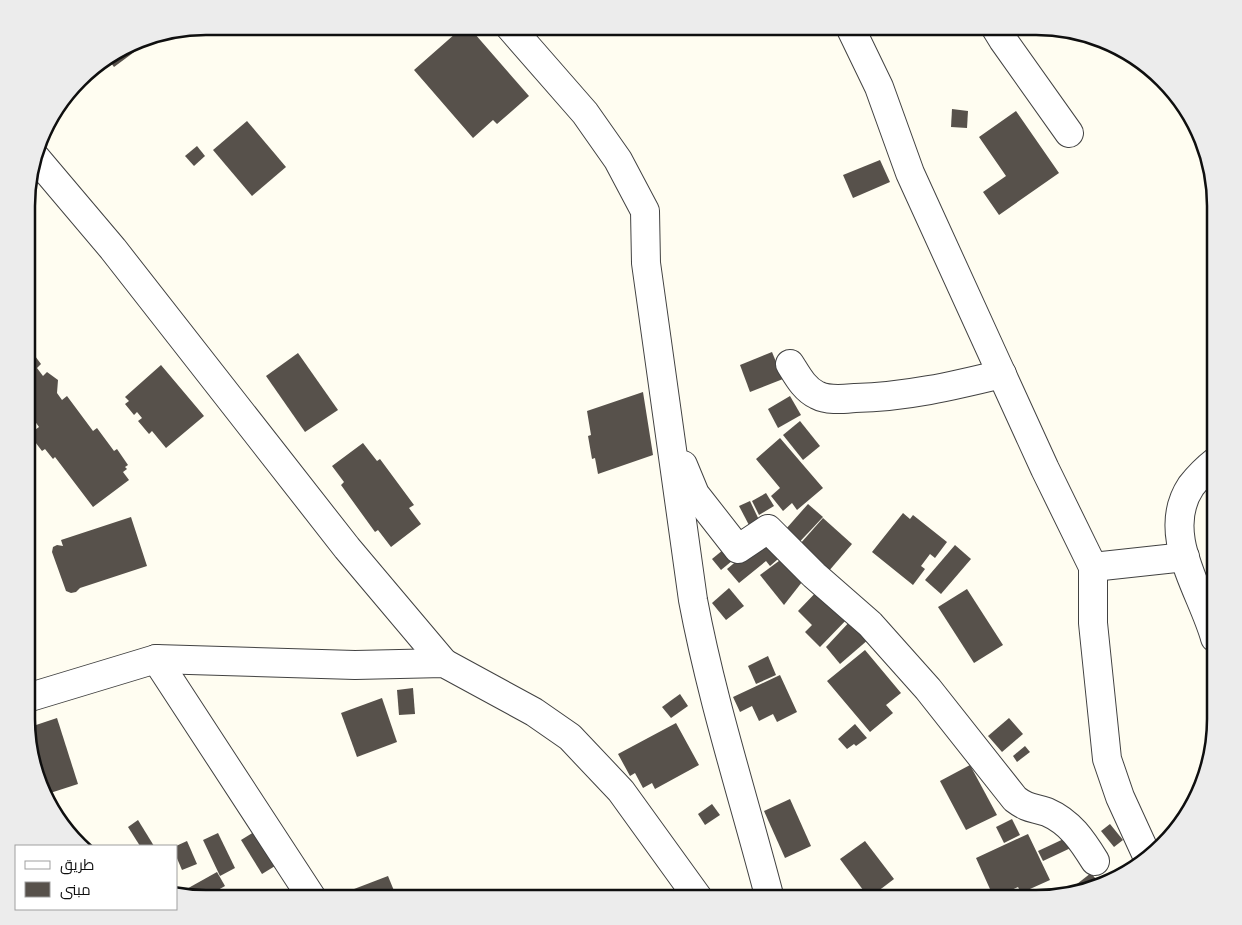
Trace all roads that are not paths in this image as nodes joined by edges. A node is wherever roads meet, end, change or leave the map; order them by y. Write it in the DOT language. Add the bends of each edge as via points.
graph roads {
  1 [pos="517,35"];
  2 [pos="854,35"];
  3 [pos="1000,35"];
  4 [pos="1069,133"];
  5 [pos="41,164"];
  6 [pos="790,364"];
  7 [pos="1002,374"];
  8 [pos="670,436"];
  9 [pos="1207,470"];
  10 [pos="1185,557"];
  11 [pos="1093,568"];
  12 [pos="1207,612"];
  13 [pos="156,659"];
  14 [pos="444,663"];
  15 [pos="35,696"];
  16 [pos="1145,851"];
  17 [pos="1095,861"];
  18 [pos="307,890"];
  19 [pos="692,890"];
  20 [pos="768,890"];
  1 -- 8 [label="street" via="585,113 618,160 645,211 646,264"];
  2 -- 7 [label="street" via="879,87 910,173"];
  3 -- 4 [label="street"];
  5 -- 14 [label="street" via="112,249 346,548"];
  6 -- 7 [label="street" via="803,384 817,396 836,399 910,394"];
  7 -- 11 [label="street"];
  8 -- 17 [label="street" via="695,494 738,549 768,529 870,624 928,689 1015,799 1026,807 1047,812 1066,822"];
  8 -- 20 [label="street" via="701,644"];
  9 -- 10 [label="street" via="1192,486 1183,502 1180,520"];
  10 -- 11 [label="street"];
  10 -- 12 [label="street"];
  11 -- 16 [label="street" via="1094,632 1107,760"];
  13 -- 14 [label="street" via="355,665"];
  13 -- 15 [label="street"];
  13 -- 18 [label="street"];
  14 -- 19 [label="street" via="534,712 570,737 621,791"];
}
